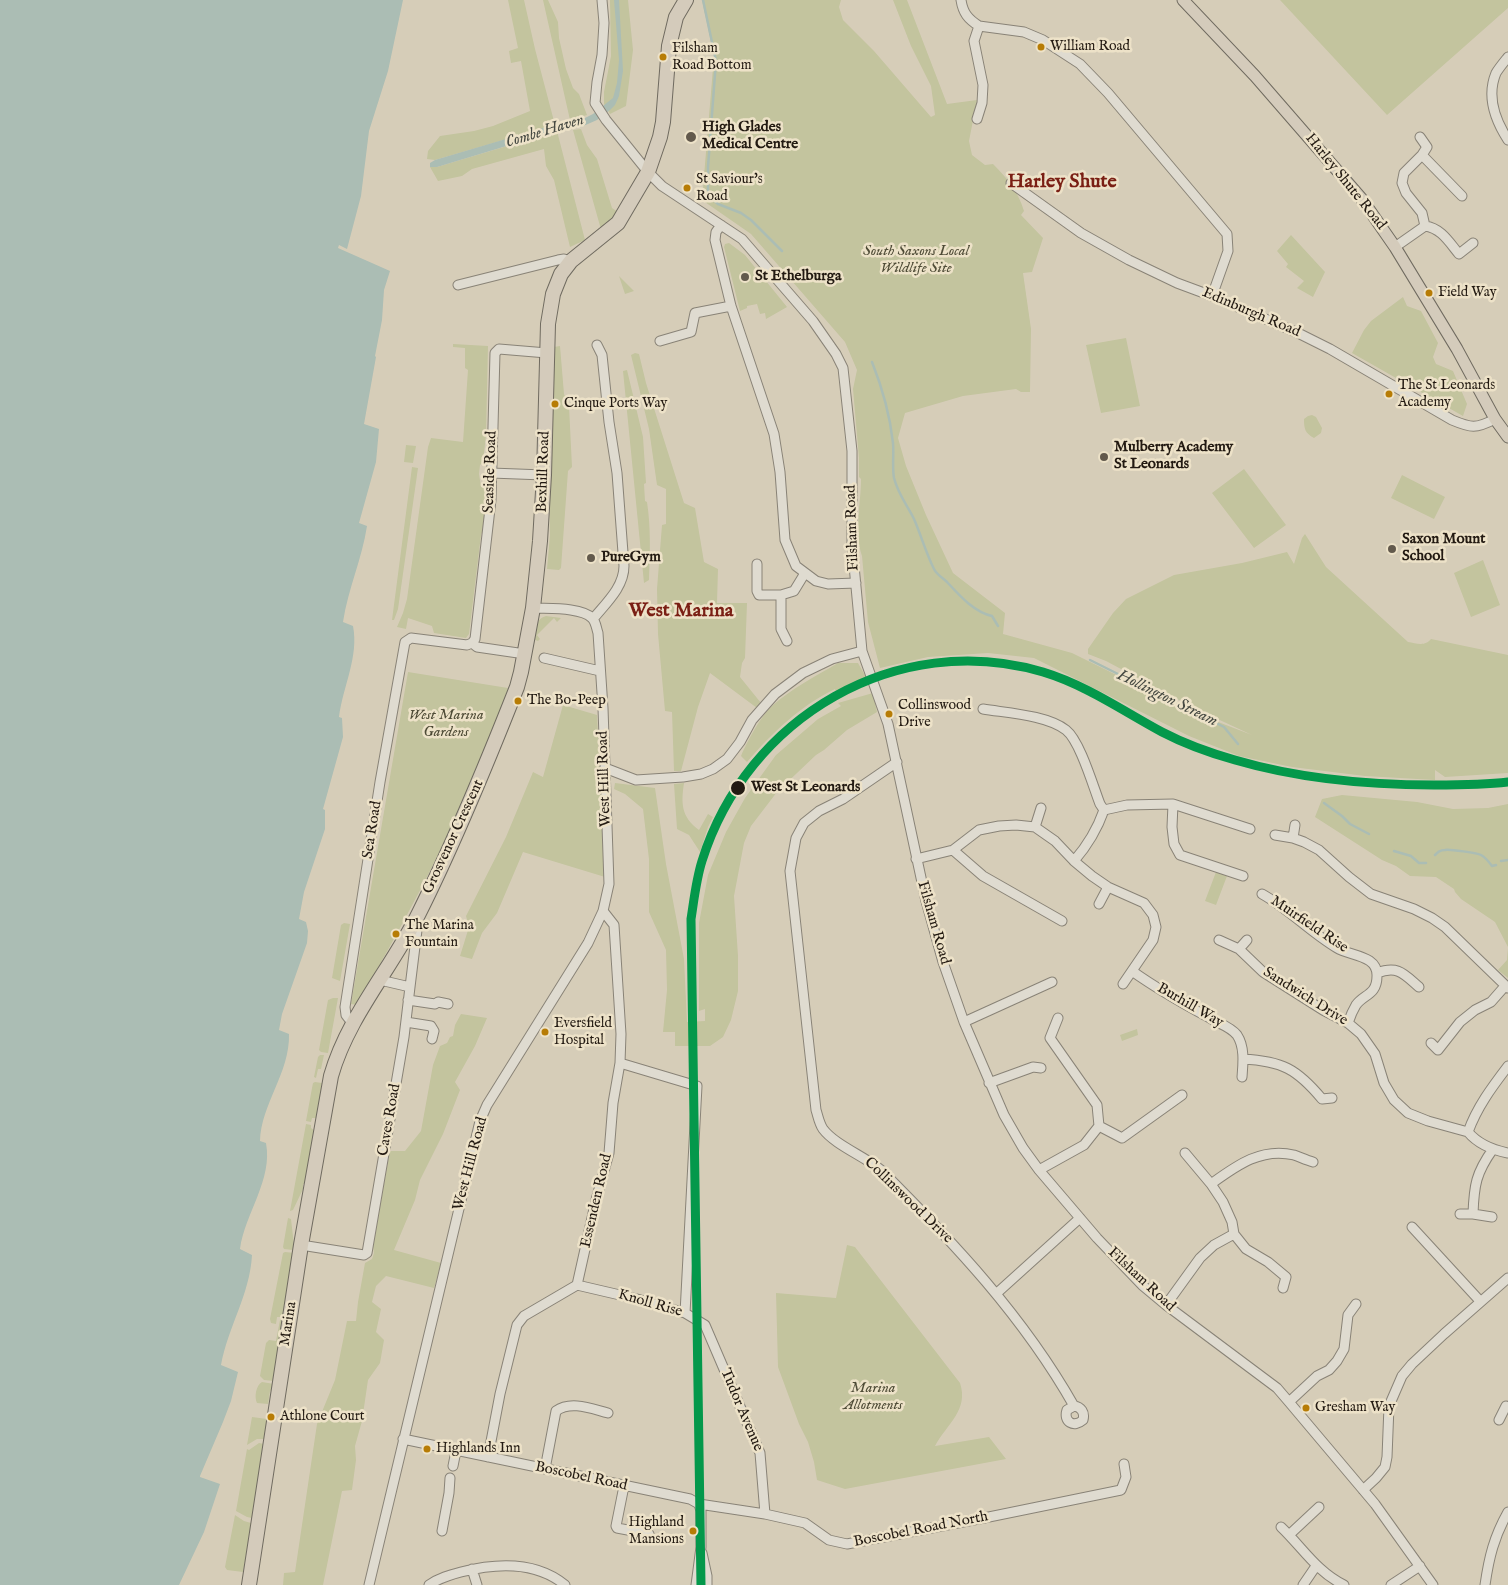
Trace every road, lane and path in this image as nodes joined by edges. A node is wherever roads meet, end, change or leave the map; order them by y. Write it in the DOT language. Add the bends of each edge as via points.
graph roads {
  1 [pos="602,0"];
  2 [pos="686,0"];
  3 [pos="961,0"];
  4 [pos="1183,0"];
  5 [pos="979,26"];
  6 [pos="1508,57"];
  7 [pos="977,119"];
  8 [pos="1420,137"];
  9 [pos="1508,140"];
  10 [pos="1422,155"];
  11 [pos="648,172"];
  12 [pos="1011,184"];
  13 [pos="1462,196"];
  14 [pos="721,225"];
  15 [pos="1425,226"];
  16 [pos="1473,243"];
  17 [pos="1395,248"];
  18 [pos="571,261"];
  19 [pos="458,285"];
  20 [pos="1212,296"];
  21 [pos="731,306"];
  22 [pos="660,341"];
  23 [pos="597,345"];
  24 [pos="547,353"];
  25 [pos="1494,419"];
  26 [pos="1508,437"];
  27 [pos="491,473"];
  28 [pos="544,475"];
  29 [pos="757,564"];
  30 [pos="805,573"];
  31 [pos="856,583"];
  32 [pos="781,595"];
  33 [pos="533,608"];
  34 [pos="592,618"];
  35 [pos="787,641"];
  36 [pos="472,643"];
  37 [pos="862,652"];
  38 [pos="525,654"];
  39 [pos="544,658"];
  40 [pos="600,671"];
  41 [pos="983,709"];
  42 [pos="897,762"];
  43 [pos="605,768"];
  44 [pos="1173,804"];
  45 [pos="1041,808"];
  46 [pos="1104,810"];
  47 [pos="1296,825"];
  48 [pos="1035,827"];
  49 [pos="1250,829"];
  50 [pos="1275,835"];
  51 [pos="1293,838"];
  52 [pos="953,850"];
  53 [pos="916,859"];
  54 [pos="1074,861"];
  55 [pos="1243,876"];
  56 [pos="1108,887"];
  57 [pos="1262,894"];
  58 [pos="1099,904"];
  59 [pos="603,910"];
  60 [pos="418,914"];
  61 [pos="1062,921"];
  62 [pos="1219,940"];
  63 [pos="1247,940"];
  64 [pos="1240,949"];
  65 [pos="1132,970"];
  66 [pos="1378,973"];
  67 [pos="380,980"];
  68 [pos="1052,982"];
  69 [pos="1122,984"];
  70 [pos="410,987"];
  71 [pos="1419,987"];
  72 [pos="1506,987"];
  73 [pos="408,1000"];
  74 [pos="448,1004"];
  75 [pos="1058,1018"];
  76 [pos="406,1022"];
  77 [pos="964,1022"];
  78 [pos="1348,1023"];
  79 [pos="353,1024"];
  80 [pos="432,1039"];
  81 [pos="1431,1043"];
  82 [pos="1243,1059"];
  83 [pos="620,1063"];
  84 [pos="334,1064"];
  85 [pos="1036,1065"];
  86 [pos="1508,1066"];
  87 [pos="1242,1077"];
  88 [pos="989,1083"];
  89 [pos="1182,1095"];
  90 [pos="1332,1098"];
  91 [pos="1099,1126"];
  92 [pos="1468,1132"];
  93 [pos="1493,1149"];
  94 [pos="1508,1154"];
  95 [pos="1187,1158"];
  96 [pos="1039,1170"];
  97 [pos="1301,1170"];
  98 [pos="1211,1184"];
  99 [pos="1460,1214"];
  100 [pos="1473,1214"];
  101 [pos="1492,1217"];
  102 [pos="1080,1218"];
  103 [pos="1412,1227"];
  104 [pos="1234,1234"];
  105 [pos="301,1245"];
  106 [pos="1508,1278"];
  107 [pos="577,1285"];
  108 [pos="1283,1288"];
  109 [pos="997,1294"];
  110 [pos="1480,1302"];
  111 [pos="1356,1304"];
  112 [pos="1166,1305"];
  113 [pos="685,1313"];
  114 [pos="712,1338"];
  115 [pos="1290,1402"];
  116 [pos="1074,1406"];
  117 [pos="608,1413"];
  118 [pos="403,1439"];
  119 [pos="456,1451"];
  120 [pos="488,1457"];
  121 [pos="1124,1464"];
  122 [pos="453,1466"];
  123 [pos="544,1469"];
  124 [pos="450,1478"];
  125 [pos="624,1486"];
  126 [pos="1363,1490"];
  127 [pos="698,1504"];
  128 [pos="1319,1507"];
  129 [pos="1508,1512"];
  130 [pos="765,1514"];
  131 [pos="1281,1526"];
  132 [pos="442,1530"];
  133 [pos="649,1534"];
  134 [pos="1289,1535"];
  135 [pos="701,1548"];
  136 [pos="1316,1566"];
  137 [pos="1420,1566"];
  138 [pos="472,1569"];
  139 [pos="249,1585"];
  140 [pos="369,1585"];
  141 [pos="429,1585"];
  142 [pos="477,1585"];
  143 [pos="565,1585"];
  144 [pos="696,1585"];
  145 [pos="707,1585"];
  146 [pos="1303,1585"];
  147 [pos="1344,1585"];
  148 [pos="1391,1585"];
  149 [pos="1433,1585"];
  150 [pos="1485,1585"];
  1 -- 11 [label="street, Filsham Road" via="602,54 595,103"];
  2 -- 11 [label="highway, Bexhill Road" via="676,17 669,46 663,122"];
  3 -- 5 [label="street" via="968,19"];
  4 -- 17 [label="main road, Harley Shute Road" via="1330,161 1361,198"];
  5 -- 7 [label="street" via="974,41 984,85"];
  5 -- 20 [label="street" via="1024,32 1043,40 1080,64 1108,94 1227,234 1228,251"];
  6 -- 9 [label="street" via="1497,73 1492,92 1493,111"];
  8 -- 10 [label="street" via="1427,147"];
  10 -- 13 [label="street"];
  10 -- 15 [label="street" via="1404,173 1402,183 1422,213"];
  11 -- 14 [label="street, Filsham Road" via="662,186"];
  11 -- 18 [label="highway, Bexhill Road" via="618,223"];
  12 -- 20 [label="street, Edinburgh Road" via="1081,233 1177,283"];
  14 -- 21 [label="street" via="715,240"];
  14 -- 31 [label="street, Filsham Road" via="742,239 813,320 843,368 852,451 852,544"];
  15 -- 16 [label="street" via="1436,229 1459,254"];
  15 -- 17 [label="street"];
  17 -- 25 [label="main road, Harley Shute Road" via="1457,349"];
  18 -- 19 [label="street" via="558,260"];
  18 -- 24 [label="highway, Bexhill Road" via="561,274 553,294"];
  20 -- 25 [label="street, Edinburgh Road" via="1298,332 1452,420 1475,428"];
  21 -- 22 [label="street" via="695,313 691,332"];
  21 -- 30 [label="street" via="774,434 784,540 796,566"];
  23 -- 34 [label="street" via="602,355 617,473 624,571 613,596"];
  24 -- 27 [label="street, Seaside Road" via="499,349 495,353"];
  24 -- 28 [label="highway, Bexhill Road"];
  25 -- 26 [label="main road, Harley Shute Road"];
  27 -- 28 [label="street"];
  27 -- 36 [label="street, Seaside Road" via="491,500"];
  28 -- 33 [label="highway, Bexhill Road"];
  29 -- 32 [label="street" via="759,595"];
  30 -- 31 [label="street" via="816,582"];
  30 -- 32 [label="street" via="794,591"];
  31 -- 37 [label="street, Filsham Road"];
  32 -- 35 [label="street" via="781,629"];
  33 -- 34 [label="street" via="582,612"];
  33 -- 38 [label="highway, Bexhill Road"];
  34 -- 40 [label="street, West Hill Road" via="598,633"];
  36 -- 38 [label="street" via="477,647"];
  36 -- 79 [label="street, Sea Road" via="410,638 405,642 345,1007 346,1015"];
  37 -- 42 [label="street, Filsham Road" via="884,710"];
  37 -- 43 [label="street" via="832,659 803,673 766,702 727,759 713,769 683,777 636,780"];
  38 -- 60 [label="highway, Grosvenor Crescent" via="517,686 480,783"];
  39 -- 40 [label="street"];
  40 -- 43 [label="street, West Hill Road"];
  41 -- 46 [label="street" via="1049,721 1066,730 1076,742"];
  42 -- 53 [label="street, Filsham Road"];
  42 -- 109 [label="street, Collinswood Drive" via="843,799 819,811 804,823 796,838 790,871 816,1110 823,1128 832,1138 881,1170"];
  43 -- 59 [label="street, West Hill Road" via="609,884"];
  44 -- 46 [label="street" via="1126,805"];
  44 -- 49 [label="street"];
  44 -- 55 [label="street" via="1174,844 1180,855"];
  45 -- 48 [label="street"];
  46 -- 54 [label="street" via="1098,826"];
  47 -- 51 [label="street"];
  48 -- 52 [label="street" via="1016,825 979,830"];
  48 -- 54 [label="street" via="1055,841"];
  50 -- 51 [label="street"];
  51 -- 72 [label="street" via="1319,850 1371,894 1414,909 1438,923"];
  52 -- 53 [label="street"];
  52 -- 61 [label="street" via="983,876"];
  53 -- 77 [label="street, Filsham Road"];
  54 -- 56 [label="street"];
  56 -- 58 [label="street"];
  56 -- 65 [label="street" via="1144,903 1153,915 1156,927 1153,940"];
  57 -- 66 [label="street, Muirfield Rise" via="1337,948 1366,958"];
  59 -- 83 [label="street, Essenden Road" via="614,925"];
  59 -- 118 [label="street, West Hill Road" via="588,943 481,1119"];
  60 -- 67 [label="highway, Grosvenor Crescent"];
  60 -- 70 [label="street, Caves Road"];
  62 -- 64 [label="street, Sandwich Drive"];
  63 -- 64 [label="street"];
  64 -- 78 [label="street, Sandwich Drive" via="1263,972"];
  65 -- 69 [label="street"];
  65 -- 82 [label="street, Burhill Way" via="1228,1027 1237,1035"];
  66 -- 71 [label="street" via="1389,969 1412,974"];
  66 -- 78 [label="street" via="1376,986 1356,1004"];
  67 -- 70 [label="street"];
  67 -- 79 [label="highway, Grosvenor Crescent"];
  68 -- 77 [label="street"];
  70 -- 73 [label="street, Caves Road"];
  72 -- 81 [label="street" via="1491,1002 1460,1022 1438,1050"];
  73 -- 74 [label="street"];
  73 -- 76 [label="street, Caves Road"];
  75 -- 91 [label="street" via="1050,1038 1097,1105"];
  76 -- 80 [label="street" via="430,1026 434,1031"];
  76 -- 105 [label="street, Caves Road" via="367,1253"];
  77 -- 88 [label="street, Filsham Road"];
  78 -- 92 [label="street, Sandwich Drive" via="1361,1034 1375,1054 1384,1083 1394,1100 1408,1113"];
  79 -- 84 [label="highway, Grosvenor Crescent"];
  82 -- 87 [label="street, Burhill Way"];
  82 -- 90 [label="street" via="1278,1063 1311,1086 1320,1104"];
  83 -- 107 [label="street, Essenden Road" via="609,1153"];
  83 -- 113 [label="street" via="697,1086"];
  84 -- 105 [label="highway, Marina"];
  85 -- 88 [label="street"];
  86 -- 92 [label="street" via="1487,1093"];
  88 -- 96 [label="street, Filsham Road" via="1004,1115"];
  89 -- 91 [label="street" via="1122,1138"];
  91 -- 96 [label="street" via="1084,1145"];
  92 -- 93 [label="street" via="1474,1141"];
  93 -- 94 [label="street"];
  93 -- 100 [label="street" via="1483,1163 1474,1186"];
  95 -- 98 [label="street"];
  96 -- 102 [label="street, Filsham Road"];
  97 -- 98 [label="street" via="1308,1161 1276,1153 1262,1154 1235,1166"];
  98 -- 104 [label="street" via="1232,1222"];
  99 -- 100 [label="street"];
  100 -- 101 [label="street"];
  102 -- 109 [label="street"];
  102 -- 112 [label="street, Filsham Road" via="1124,1267"];
  103 -- 110 [label="street"];
  104 -- 108 [label="street" via="1246,1249 1289,1275"];
  104 -- 112 [label="street" via="1214,1245 1200,1258"];
  105 -- 139 [label="highway, Marina"];
  106 -- 110 [label="street"];
  107 -- 113 [label="street, Knoll Rise"];
  107 -- 120 [label="street" via="524,1316 517,1325"];
  109 -- 116 [label="street, Collinswood Drive" via="1055,1373"];
  110 -- 126 [label="street" via="1402,1376 1389,1406 1385,1467"];
  111 -- 115 [label="street" via="1348,1316 1344,1349 1338,1361"];
  112 -- 115 [label="street, Filsham Road" via="1277,1388"];
  113 -- 114 [label="street, Knoll Rise" via="705,1325"];
  114 -- 130 [label="street, Tudor Avenue" via="760,1453"];
  115 -- 126 [label="street, Filsham Road"];
  117 -- 123 [label="street" via="572,1405 556,1411"];
  118 -- 119 [label="street, Boscobel Road"];
  118 -- 140 [label="street, West Hill Road"];
  119 -- 120 [label="street, Boscobel Road"];
  119 -- 122 [label="street"];
  120 -- 123 [label="street, Boscobel Road"];
  121 -- 130 [label="street, Boscobel Road North" via="1126,1477 1121,1490 847,1544 829,1540 805,1523"];
  123 -- 125 [label="street, Boscobel Road"];
  124 -- 132 [label="street"];
  125 -- 127 [label="street, Boscobel Road" via="690,1499"];
  125 -- 133 [label="street" via="617,1528"];
  126 -- 137 [label="street, Filsham Road"];
  127 -- 130 [label="street, Boscobel Road North"];
  127 -- 135 [label="street" via="701,1511"];
  128 -- 134 [label="street"];
  129 -- 150 [label="street" via="1490,1552"];
  131 -- 134 [label="street"];
  134 -- 136 [label="street"];
  135 -- 144 [label="street"];
  135 -- 145 [label="street"];
  136 -- 146 [label="street"];
  136 -- 147 [label="street"];
  137 -- 148 [label="street"];
  137 -- 149 [label="street, Filsham Road"];
  138 -- 141 [label="street" via="446,1576"];
  138 -- 142 [label="street"];
  138 -- 143 [label="street" via="512,1565 547,1574"];
}
